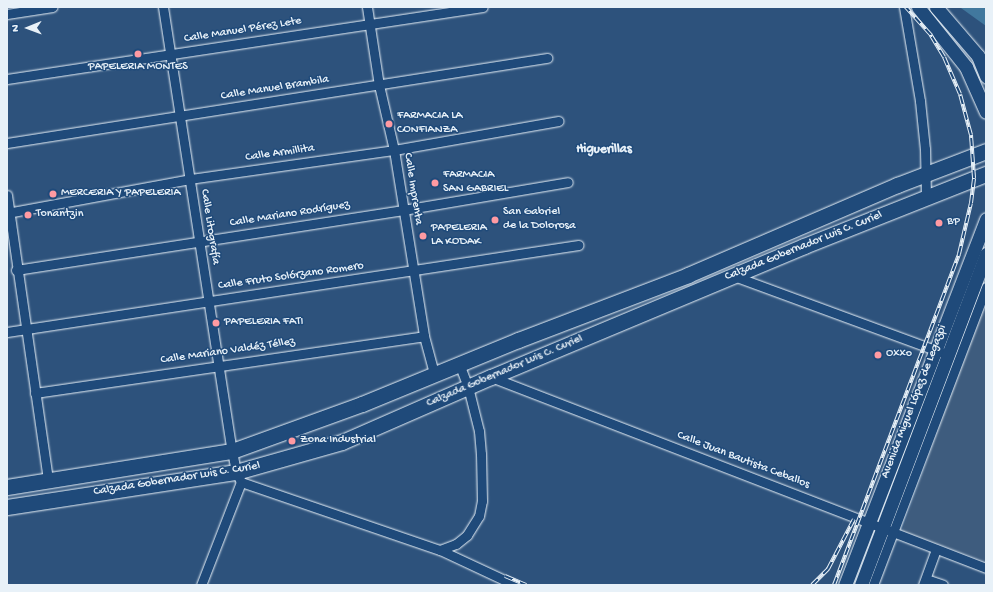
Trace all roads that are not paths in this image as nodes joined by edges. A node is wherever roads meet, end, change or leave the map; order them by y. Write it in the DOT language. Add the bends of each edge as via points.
graph roads {
  1 [pos="52,7"];
  2 [pos="163,7"];
  3 [pos="367,7"];
  4 [pos="483,7"];
  5 [pos="904,7"];
  6 [pos="918,7"];
  7 [pos="936,7"];
  8 [pos="7,14"];
  9 [pos="370,24"];
  10 [pos="170,55"];
  11 [pos="978,56"];
  12 [pos="547,58"];
  13 [pos="986,67"];
  14 [pos="986,76"];
  15 [pos="7,79"];
  16 [pos="380,85"];
  17 [pos="986,112"];
  18 [pos="180,116"];
  19 [pos="558,121"];
  20 [pos="7,143"];
  21 [pos="394,150"];
  22 [pos="986,151"];
  23 [pos="926,174"];
  24 [pos="986,174"];
  25 [pos="190,179"];
  26 [pos="568,182"];
  27 [pos="7,195"];
  28 [pos="926,197"];
  29 [pos="404,210"];
  30 [pos="8,213"];
  31 [pos="986,219"];
  32 [pos="199,241"];
  33 [pos="578,245"];
  34 [pos="986,254"];
  35 [pos="16,270"];
  36 [pos="414,272"];
  37 [pos="734,276"];
  38 [pos="986,287"];
  39 [pos="209,301"];
  40 [pos="26,329"];
  41 [pos="7,332"];
  42 [pos="424,336"];
  43 [pos="935,350"];
  44 [pos="953,357"];
  45 [pos="459,364"];
  46 [pos="219,365"];
  47 [pos="434,374"];
  48 [pos="491,377"];
  49 [pos="468,387"];
  50 [pos="35,393"];
  51 [pos="232,451"];
  52 [pos="239,477"];
  53 [pos="48,481"];
  54 [pos="7,487"];
  55 [pos="7,507"];
  56 [pos="869,523"];
  57 [pos="888,530"];
  58 [pos="936,549"];
  59 [pos="440,550"];
  60 [pos="986,568"];
  61 [pos="925,582"];
  62 [pos="201,585"];
  63 [pos="515,585"];
  64 [pos="846,585"];
  65 [pos="861,585"];
  66 [pos="873,585"];
  67 [pos="943,585"];
  1 -- 8 [label="street"];
  2 -- 10 [label="street, Calle Litografía"];
  3 -- 9 [label="street, Calle Imprenta"];
  4 -- 9 [label="street, Calle Manuel Pérez Lete"];
  5 -- 23 [label="street" via="920,101"];
  6 -- 17 [label="main road" via="966,67"];
  7 -- 11 [label="main road"];
  9 -- 10 [label="street, Calle Manuel Pérez Lete"];
  9 -- 16 [label="street, Calle Imprenta"];
  10 -- 15 [label="street, Calle Manuel Pérez Lete"];
  10 -- 18 [label="street, Calle Litografía"];
  11 -- 13 [label="street"];
  11 -- 14 [label="main road"];
  12 -- 16 [label="street, Calle Manuel Brambila"];
  16 -- 18 [label="street, Calle Manuel Brambila"];
  16 -- 21 [label="street, Calle Imprenta"];
  18 -- 20 [label="street, Calle Manuel Brambila"];
  18 -- 25 [label="street, Calle Litografía"];
  19 -- 21 [label="street, Calle Armillita"];
  21 -- 25 [label="street, Calle Armillita"];
  21 -- 29 [label="street, Calle Imprenta"];
  22 -- 23 [label="main road, Calzada Gobernador Luis C. Curiel"];
  23 -- 28 [label="street"];
  23 -- 45 [label="main road, Calzada Gobernador Luis C. Curiel" via="688,275"];
  24 -- 28 [label="main road, Calzada Gobernador Luis C. Curiel"];
  25 -- 30 [label="street, Calle Armillita"];
  25 -- 32 [label="street, Calle Litografía"];
  26 -- 29 [label="street, Calle Mariano Rodríguez"];
  27 -- 30 [label="street"];
  28 -- 37 [label="main road, Calzada Gobernador Luis C. Curiel"];
  29 -- 32 [label="street, Calle Mariano Rodríguez"];
  29 -- 36 [label="street, Calle Imprenta"];
  30 -- 35 [label="street"];
  31 -- 43 [label="main road, Avenida Miguel López de Legazpi"];
  32 -- 35 [label="street, Calle Mariano Rodríguez"];
  32 -- 39 [label="street, Calle Litografía"];
  33 -- 36 [label="street, Calle Fruto Solórzano Romero"];
  34 -- 44 [label="main road, Avenida Miguel López de Legazpi"];
  35 -- 40 [label="street"];
  36 -- 39 [label="street, Calle Fruto Solórzano Romero"];
  36 -- 42 [label="street, Calle Imprenta"];
  37 -- 43 [label="street"];
  37 -- 48 [label="main road, Calzada Gobernador Luis C. Curiel"];
  38 -- 44 [label="street, Avenida Miguel López de Legazpi"];
  39 -- 40 [label="street, Calle Fruto Solórzano Romero"];
  39 -- 46 [label="street, Calle Litografía"];
  40 -- 41 [label="street, Calle Fruto Solórzano Romero"];
  40 -- 50 [label="street"];
  42 -- 46 [label="street, Calle Mariano Valdéz Téllez"];
  42 -- 47 [label="street, Calle Imprenta"];
  43 -- 44 [label="street"];
  43 -- 56 [label="main road, Avenida Miguel López de Legazpi"];
  44 -- 57 [label="main road, Avenida Miguel López de Legazpi"];
  45 -- 47 [label="main road, Calzada Gobernador Luis C. Curiel"];
  45 -- 49 [label="street"];
  46 -- 50 [label="street, Calle Mariano Valdéz Téllez"];
  46 -- 51 [label="street, Calle Litografía"];
  47 -- 51 [label="main road, Calzada Gobernador Luis C. Curiel" via="362,404"];
  48 -- 49 [label="main road, Calzada Gobernador Luis C. Curiel"];
  48 -- 56 [label="street, Calle Juan Bautista Ceballos"];
  49 -- 52 [label="main road, Calzada Gobernador Luis C. Curiel" via="342,442"];
  49 -- 59 [label="street" via="482,454 482,501 479,516 467,535 456,544"];
  50 -- 53 [label="street"];
  51 -- 52 [label="street, Calle Litografía"];
  51 -- 53 [label="main road, Calzada Gobernador Luis C. Curiel"];
  52 -- 55 [label="main road, Calzada Gobernador Luis C. Curiel"];
  52 -- 59 [label="street"];
  52 -- 62 [label="street"];
  53 -- 54 [label="main road, Calzada Gobernador Luis C. Curiel"];
  56 -- 57 [label="street, Calle Juan Bautista Ceballos"];
  56 -- 64 [label="main road, Avenida Miguel López de Legazpi"];
  57 -- 58 [label="street, Calle Juan Bautista Ceballos"];
  57 -- 65 [label="main road, Avenida Miguel López de Legazpi"];
  57 -- 66 [label="street, Avenida Miguel López de Legazpi"];
  58 -- 60 [label="street, Calle Juan Bautista Ceballos"];
  58 -- 61 [label="street"];
  59 -- 63 [label="street"];
  61 -- 67 [label="street"];
}
